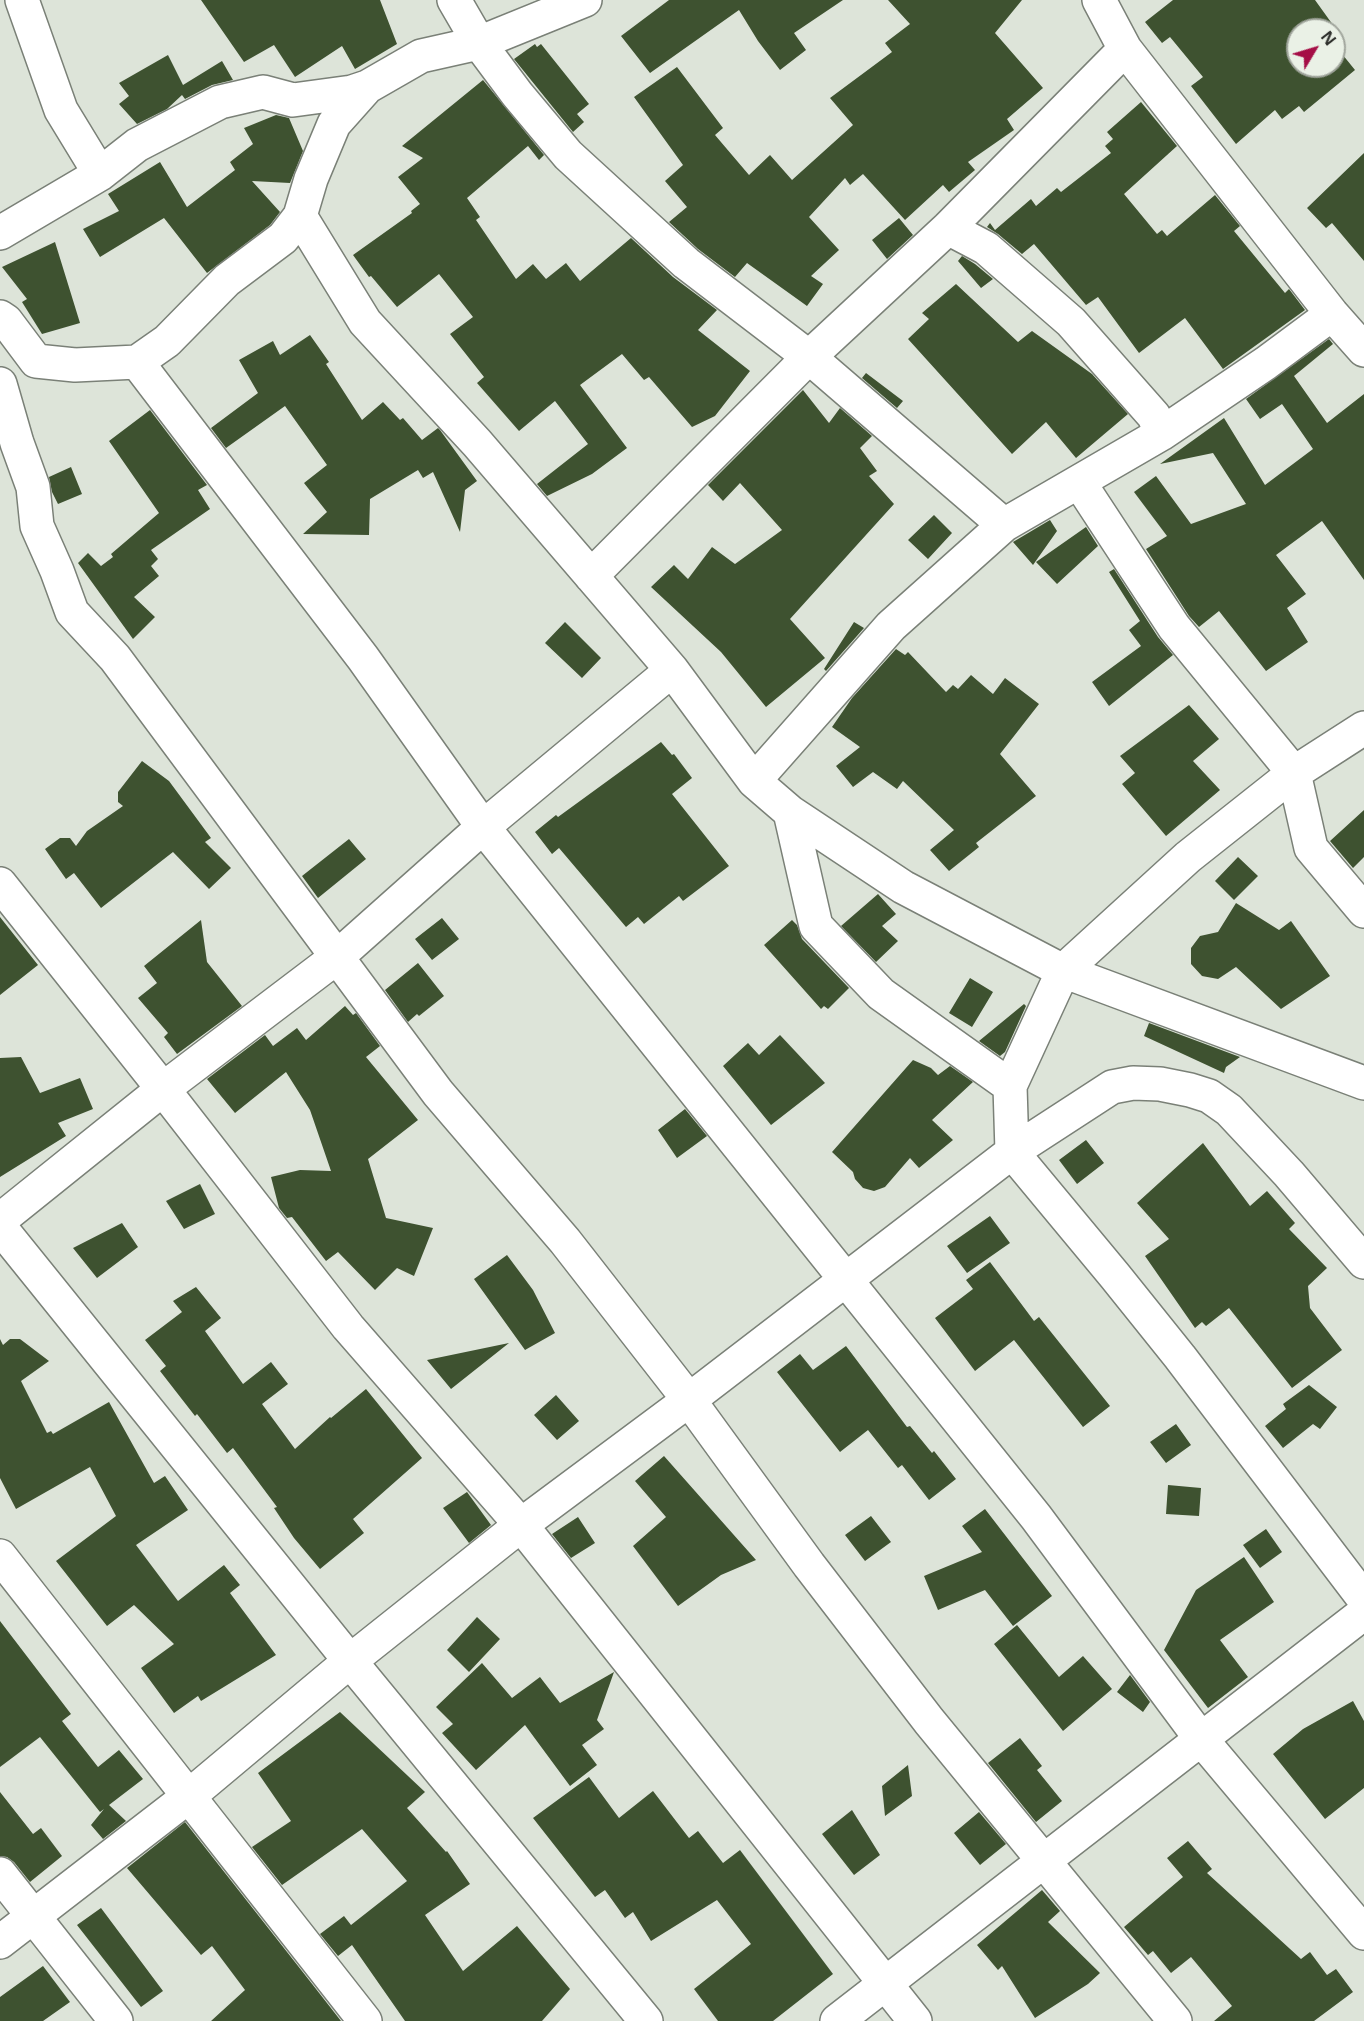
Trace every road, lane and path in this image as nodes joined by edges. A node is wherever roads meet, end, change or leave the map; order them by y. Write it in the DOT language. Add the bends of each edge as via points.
graph roads {
  1 [pos="22,0"];
  2 [pos="454,0"];
  3 [pos="585,0"];
  4 [pos="1100,0"];
  5 [pos="479,43"];
  6 [pos="1125,49"];
  7 [pos="368,87"];
  8 [pos="100,174"];
  9 [pos="300,216"];
  10 [pos="948,228"];
  11 [pos="0,232"];
  12 [pos="1332,314"];
  13 [pos="0,317"];
  14 [pos="1364,350"];
  15 [pos="809,357"];
  16 [pos="137,363"];
  17 [pos="0,384"];
  18 [pos="1161,434"];
  19 [pos="1079,482"];
  20 [pos="1004,525"];
  21 [pos="591,576"];
  22 [pos="672,670"];
  23 [pos="1364,728"];
  24 [pos="1294,773"];
  25 [pos="754,781"];
  26 [pos="790,812"];
  27 [pos="483,827"];
  28 [pos="0,884"];
  29 [pos="1364,911"];
  30 [pos="337,957"];
  31 [pos="1063,971"];
  32 [pos="1364,1083"];
  33 [pos="1010,1086"];
  34 [pos="163,1089"];
  35 [pos="1012,1152"];
  36 [pos="0,1220"];
  37 [pos="0,1227"];
  38 [pos="1364,1262"];
  39 [pos="846,1280"];
  40 [pos="689,1400"];
  41 [pos="521,1525"];
  42 [pos="0,1556"];
  43 [pos="1364,1599"];
  44 [pos="1364,1613"];
  45 [pos="350,1661"];
  46 [pos="1201,1739"];
  47 [pos="189,1796"];
  48 [pos="1043,1862"];
  49 [pos="0,1874"];
  50 [pos="34,1917"];
  51 [pos="1364,1933"];
  52 [pos="0,1942"];
  53 [pos="885,1984"];
  54 [pos="116,2021"];
  55 [pos="365,2021"];
  56 [pos="646,2021"];
  57 [pos="837,2021"];
  58 [pos="915,2021"];
  59 [pos="1175,2021"];
  1 -- 8 [label="street" via="61,110"];
  2 -- 5 [label="street"];
  3 -- 5 [label="street"];
  4 -- 6 [label="street"];
  5 -- 7 [label="street" via="421,56"];
  5 -- 15 [label="street" via="567,155 686,263"];
  6 -- 10 [label="street"];
  6 -- 12 [label="street"];
  7 -- 8 [label="street" via="293,100 263,92 220,102 136,145"];
  7 -- 9 [label="street" via="334,124"];
  8 -- 11 [label="street"];
  9 -- 16 [label="street" via="283,238 227,280 167,341"];
  9 -- 21 [label="street" via="365,322 477,443"];
  10 -- 15 [label="street"];
  10 -- 18 [label="street" via="986,248 1071,322 1154,416"];
  12 -- 14 [label="street"];
  12 -- 18 [label="street"];
  13 -- 16 [label="street" via="36,361 75,365"];
  15 -- 20 [label="street"];
  15 -- 21 [label="street"];
  16 -- 27 [label="street" via="363,658"];
  17 -- 30 [label="street" via="33,487 38,526 72,612 115,658"];
  18 -- 19 [label="street"];
  19 -- 20 [label="street"];
  19 -- 24 [label="street" via="1174,627"];
  20 -- 25 [label="street" via="891,626"];
  21 -- 22 [label="street"];
  22 -- 25 [label="street"];
  22 -- 27 [label="street"];
  23 -- 24 [label="street"];
  24 -- 29 [label="street" via="1311,848"];
  24 -- 31 [label="street" via="1188,857"];
  25 -- 26 [label="street"];
  26 -- 31 [label="street" via="903,887"];
  26 -- 33 [label="street" via="816,926 881,994"];
  27 -- 30 [label="street"];
  27 -- 39 [label="street"];
  28 -- 34 [label="street"];
  30 -- 34 [label="street"];
  30 -- 40 [label="street" via="438,1093 564,1241"];
  31 -- 32 [label="street"];
  31 -- 33 [label="street"];
  33 -- 35 [label="street"];
  34 -- 36 [label="street"];
  34 -- 41 [label="street" via="348,1327"];
  35 -- 38 [label="street" via="1112,1087 1133,1083 1190,1089 1229,1110"];
  35 -- 39 [label="street"];
  35 -- 43 [label="street" via="1180,1357"];
  37 -- 45 [label="street"];
  39 -- 40 [label="street"];
  39 -- 46 [label="street" via="1036,1517"];
  40 -- 41 [label="street"];
  40 -- 48 [label="street" via="809,1565"];
  41 -- 45 [label="street"];
  41 -- 53 [label="street"];
  42 -- 47 [label="street"];
  44 -- 46 [label="street"];
  45 -- 47 [label="street"];
  45 -- 56 [label="street"];
  46 -- 48 [label="street"];
  46 -- 51 [label="street"];
  47 -- 50 [label="street"];
  47 -- 55 [label="street"];
  48 -- 53 [label="street"];
  48 -- 59 [label="street"];
  49 -- 50 [label="street"];
  50 -- 52 [label="street"];
  50 -- 54 [label="street"];
  53 -- 57 [label="street"];
  53 -- 58 [label="street"];
}
